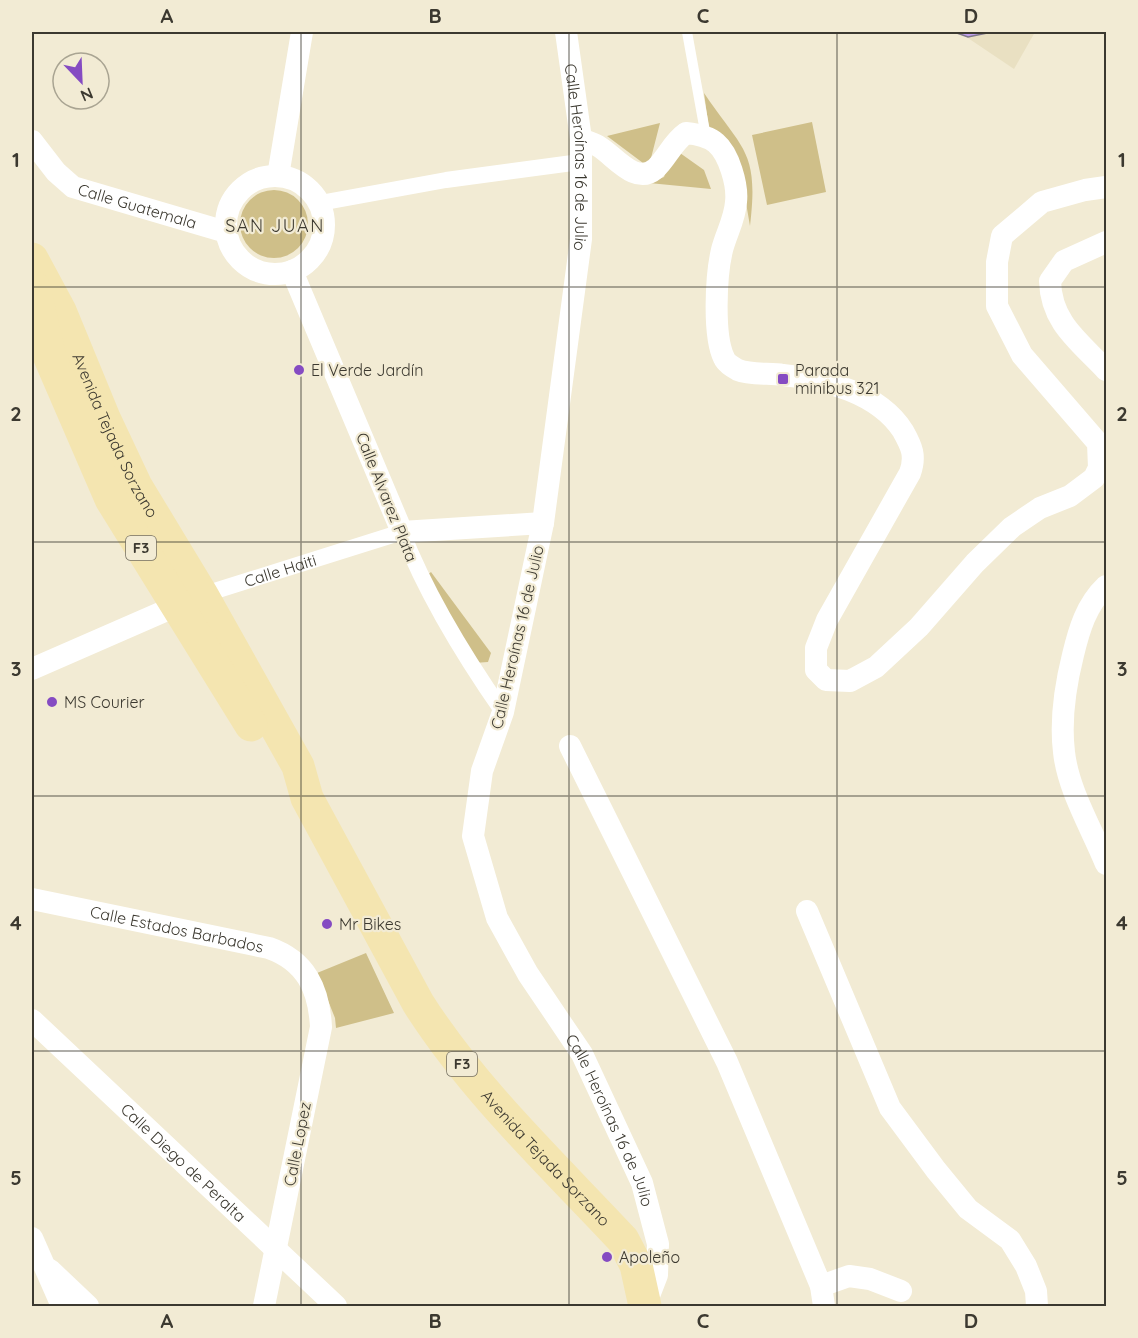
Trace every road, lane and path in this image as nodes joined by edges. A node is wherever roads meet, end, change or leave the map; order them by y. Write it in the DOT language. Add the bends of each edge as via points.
graph roads {
  1 [pos="302,32"];
  2 [pos="566,32"];
  3 [pos="687,32"];
  4 [pos="706,137"];
  5 [pos="580,139"];
  6 [pos="32,141"];
  7 [pos="580,162"];
  8 [pos="278,176"];
  9 [pos="1107,187"];
  10 [pos="320,203"];
  11 [pos="226,232"];
  12 [pos="1107,242"];
  13 [pos="32,259"];
  14 [pos="32,270"];
  15 [pos="292,271"];
  16 [pos="1107,370"];
  17 [pos="543,523"];
  18 [pos="402,532"];
  19 [pos="1107,586"];
  20 [pos="188,600"];
  21 [pos="32,669"];
  22 [pos="502,712"];
  23 [pos="570,746"];
  24 [pos="1107,864"];
  25 [pos="32,899"];
  26 [pos="807,910"];
  27 [pos="311,983"];
  28 [pos="32,1020"];
  29 [pos="32,1238"];
  30 [pos="276,1252"];
  31 [pos="42,1261"];
  32 [pos="901,1291"];
  33 [pos="822,1296"];
  34 [pos="62,1306"];
  35 [pos="88,1306"];
  36 [pos="264,1306"];
  37 [pos="336,1306"];
  38 [pos="645,1306"];
  39 [pos="1037,1306"];
  1 -- 8 [label="street"];
  2 -- 5 [label="street, Calle Heroínas 16 de Julio"];
  3 -- 4 [label="lane"];
  4 -- 5 [label="street" via="686,134 675,141 654,170 643,175 597,145"];
  4 -- 9 [label="street" via="717,143 728,163 736,202 722,250 718,284 720,346 725,361 739,370 794,376 850,391 878,405 899,425 912,446 914,460 910,473 827,620 816,648 816,670 826,680 850,681 876,668 920,627 1012,527 1040,507 1070,496 1094,478 1099,468 1098,443 1022,355 997,306 997,262 1002,236 1042,202"];
  5 -- 7 [label="street, Calle Heroínas 16 de Julio"];
  6 -- 11 [label="street, Calle Guatemala" via="73,187"];
  7 -- 10 [label="street" via="446,180"];
  7 -- 17 [label="street, Calle Heroínas 16 de Julio" via="580,239"];
  8 -- 10 [label="street" via="293,178 306,186"];
  8 -- 11 [label="street" via="264,177 239,192 228,211"];
  10 -- 15 [label="street" via="325,224 320,248 303,266"];
  11 -- 15 [label="street" via="238,258 250,267 263,273"];
  12 -- 16 [label="street" via="1064,261 1050,281 1054,309 1063,325"];
  13 -- 20 [label="main road, Avenida Tejada Sorzano / F3" via="60,311 104,418"];
  14 -- 20 [label="main road, Avenida Tejada Sorzano / F3" via="36,305 50,358 111,499"];
  15 -- 18 [label="street, Calle Alvarez Plata"];
  17 -- 18 [label="street, Calle Haiti"];
  17 -- 22 [label="street, Calle Heroínas 16 de Julio"];
  18 -- 20 [label="street, Calle Haiti"];
  18 -- 22 [label="street, Calle Alvarez Plata" via="416,568"];
  19 -- 24 [label="street" via="1080,626 1061,721 1064,754 1074,788"];
  20 -- 21 [label="street, Calle Haiti"];
  20 -- 38 [label="main road, Avenida Tejada Sorzano / F3" via="280,770 307,798 436,1032 483,1091 623,1240 636,1264"];
  22 -- 38 [label="street, Calle Heroínas 16 de Julio" via="482,771 473,836 479,862 497,918 528,974 582,1054 642,1183 658,1244 657,1275"];
  23 -- 33 [label="street" via="727,1062"];
  25 -- 27 [label="street, Calle Estados Barbados" via="269,948 297,962"];
  26 -- 39 [label="street" via="890,1108 968,1209 1010,1240 1026,1266 1036,1291"];
  27 -- 30 [label="street, Calle Lopez" via="320,1007 321,1027"];
  28 -- 30 [label="street, Calle Diego de Peralta"];
  29 -- 31 [label="street"];
  30 -- 36 [label="street, Calle Lopez"];
  30 -- 37 [label="street, Calle Diego de Peralta"];
  31 -- 34 [label="street"];
  31 -- 35 [label="street"];
  32 -- 33 [label="street" via="849,1276"];
}
